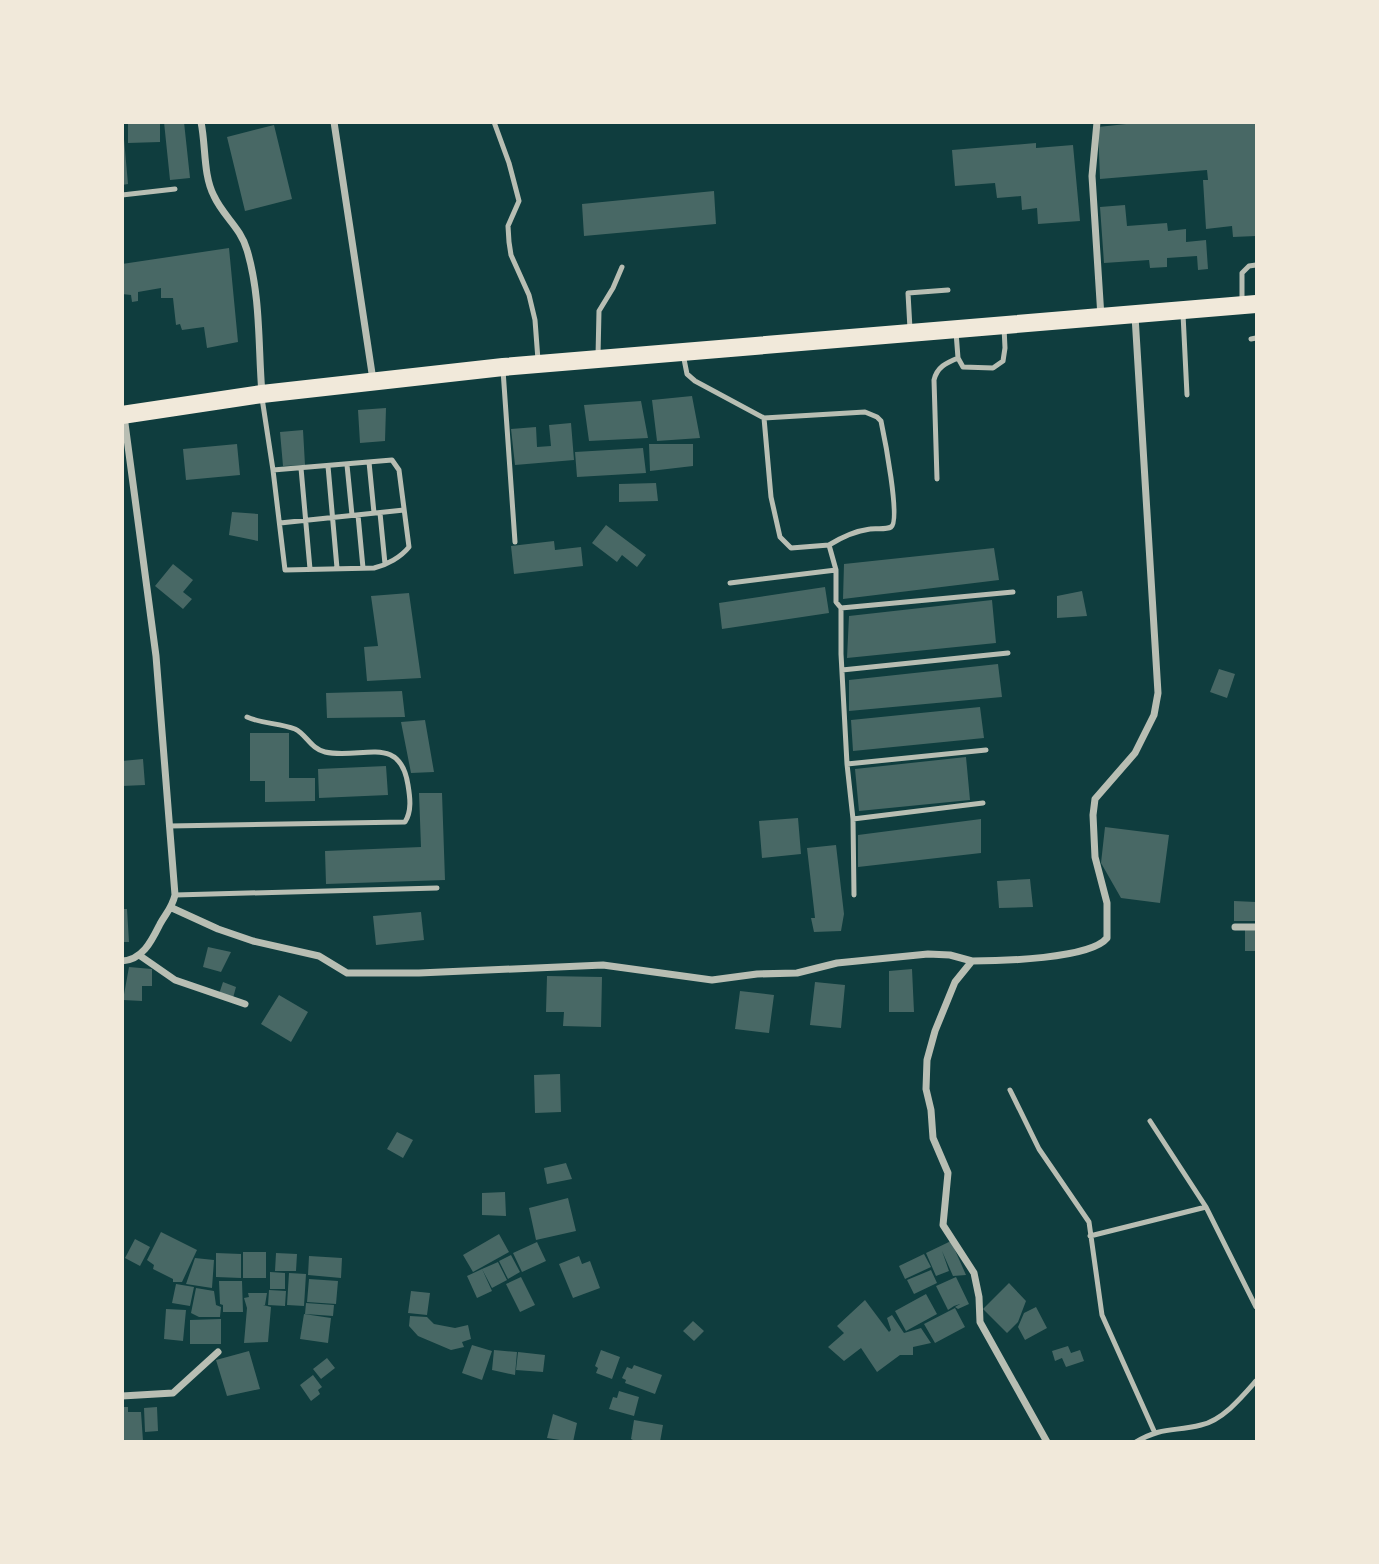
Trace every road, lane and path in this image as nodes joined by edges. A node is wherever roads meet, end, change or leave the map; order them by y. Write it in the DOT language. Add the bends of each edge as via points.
graph roads {
  1 [pos="201,122"];
  2 [pos="334,122"];
  3 [pos="494,122"];
  4 [pos="1097,122"];
  5 [pos="175,189"];
  6 [pos="122,195"];
  7 [pos="1256,265"];
  8 [pos="622,267"];
  9 [pos="948,290"];
  10 [pos="1249,304"];
  11 [pos="1183,311"];
  12 [pos="1135,315"];
  13 [pos="1101,317"];
  14 [pos="1004,326"];
  15 [pos="956,329"];
  16 [pos="911,332"];
  17 [pos="683,352"];
  18 [pos="958,358"];
  19 [pos="598,359"];
  20 [pos="538,365"];
  21 [pos="503,367"];
  22 [pos="373,380"];
  23 [pos="262,394"];
  24 [pos="1187,395"];
  25 [pos="123,415"];
  26 [pos="764,418"];
  27 [pos="369,462"];
  28 [pos="347,465"];
  29 [pos="328,466"];
  30 [pos="301,468"];
  31 [pos="273,470"];
  32 [pos="937,479"];
  33 [pos="404,510"];
  34 [pos="377,513"];
  35 [pos="355,515"];
  36 [pos="332,517"];
  37 [pos="306,520"];
  38 [pos="280,523"];
  39 [pos="515,541"];
  40 [pos="829,545"];
  41 [pos="385,564"];
  42 [pos="337,568"];
  43 [pos="363,568"];
  44 [pos="310,569"];
  45 [pos="836,570"];
  46 [pos="730,583"];
  47 [pos="1013,592"];
  48 [pos="841,608"];
  49 [pos="1008,653"];
  50 [pos="842,670"];
  51 [pos="247,717"];
  52 [pos="986,750"];
  53 [pos="847,764"];
  54 [pos="983,803"];
  55 [pos="853,819"];
  56 [pos="169,826"];
  57 [pos="437,888"];
  58 [pos="174,895"];
  59 [pos="854,895"];
  60 [pos="172,908"];
  61 [pos="1235,927"];
  62 [pos="1256,927"];
  63 [pos="139,955"];
  64 [pos="122,961"];
  65 [pos="972,961"];
  66 [pos="245,1004"];
  67 [pos="1010,1090"];
  68 [pos="1150,1121"];
  69 [pos="1206,1207"];
  70 [pos="1090,1236"];
  71 [pos="1256,1307"];
  72 [pos="218,1352"];
  73 [pos="1256,1381"];
  74 [pos="122,1396"];
  75 [pos="1154,1431"];
  76 [pos="1047,1441"];
  77 [pos="1136,1441"];
  1 -- 23 [label="street" via="209,186 248,252 258,314"];
  2 -- 22 [label="street"];
  3 -- 20 [label="lane" via="519,201 508,226 509,242 535,320"];
  4 -- 13 [label="street" via="1093,176"];
  5 -- 6 [label="lane"];
  7 -- 10 [label="lane" via="1242,272"];
  8 -- 19 [label="lane" via="599,311"];
  9 -- 16 [label="lane" via="908,293"];
  10 -- 11 [label="highway"];
  11 -- 12 [label="highway"];
  11 -- 24 [label="lane"];
  12 -- 13 [label="highway"];
  12 -- 65 [label="street" via="1158,693 1154,715 1135,753 1095,799 1095,857 1107,903 1107,938 1097,946 1041,959"];
  13 -- 14 [label="highway"];
  14 -- 15 [label="highway"];
  14 -- 18 [label="lane" via="1000,365 970,369"];
  15 -- 16 [label="highway"];
  15 -- 18 [label="lane"];
  16 -- 17 [label="highway"];
  17 -- 19 [label="highway"];
  17 -- 26 [label="lane" via="687,374 695,381"];
  18 -- 32 [label="lane" via="944,363 934,380"];
  19 -- 20 [label="highway"];
  20 -- 21 [label="highway"];
  21 -- 22 [label="highway"];
  21 -- 39 [label="lane"];
  22 -- 23 [label="highway"];
  23 -- 25 [label="highway"];
  23 -- 31 [label="lane"];
  25 -- 56 [label="street" via="156,656"];
  26 -- 40 [label="lane" via="769,487 780,537 791,548"];
  26 -- 40 [label="lane" via="864,412 881,421 894,499 893,526 868,529"];
  27 -- 28 [label="lane"];
  27 -- 33 [label="lane" via="391,460 396,464"];
  27 -- 34 [label="lane"];
  28 -- 29 [label="lane"];
  28 -- 35 [label="lane"];
  29 -- 30 [label="lane"];
  29 -- 36 [label="lane"];
  30 -- 31 [label="lane"];
  30 -- 37 [label="lane"];
  31 -- 38 [label="lane"];
  33 -- 34 [label="lane"];
  33 -- 41 [label="lane" via="409,547"];
  34 -- 35 [label="lane"];
  34 -- 41 [label="lane"];
  35 -- 36 [label="lane"];
  35 -- 43 [label="lane"];
  36 -- 37 [label="lane"];
  36 -- 42 [label="lane"];
  37 -- 38 [label="lane"];
  37 -- 44 [label="lane"];
  38 -- 44 [label="lane" via="285,570"];
  40 -- 45 [label="lane"];
  41 -- 43 [label="lane"];
  42 -- 43 [label="lane"];
  42 -- 44 [label="lane"];
  45 -- 46 [label="lane"];
  45 -- 48 [label="lane" via="836,602"];
  47 -- 48 [label="lane"];
  48 -- 50 [label="lane"];
  49 -- 50 [label="lane"];
  50 -- 53 [label="lane"];
  51 -- 56 [label="lane" via="296,729 325,752 398,757 405,767 410,804 405,822"];
  52 -- 53 [label="lane"];
  53 -- 55 [label="lane"];
  54 -- 55 [label="lane"];
  55 -- 59 [label="lane"];
  56 -- 58 [label="street"];
  57 -- 58 [label="lane"];
  58 -- 60 [label="street"];
  60 -- 63 [label="street"];
  60 -- 65 [label="street" via="253,941 319,956 347,973 603,965 712,980 928,954"];
  61 -- 62 [label="street"];
  63 -- 64 [label="street"];
  63 -- 66 [label="street" via="175,980"];
  65 -- 76 [label="street" via="955,982 927,1060 933,1138 948,1174 943,1225 974,1273 980,1322"];
  67 -- 70 [label="lane" via="1039,1149 1089,1222"];
  68 -- 69 [label="lane"];
  69 -- 70 [label="lane"];
  69 -- 71 [label="lane"];
  70 -- 75 [label="lane" via="1102,1315"];
  72 -- 74 [label="street" via="173,1393"];
  73 -- 75 [label="lane" via="1225,1412 1203,1425"];
  75 -- 77 [label="lane"];
}
